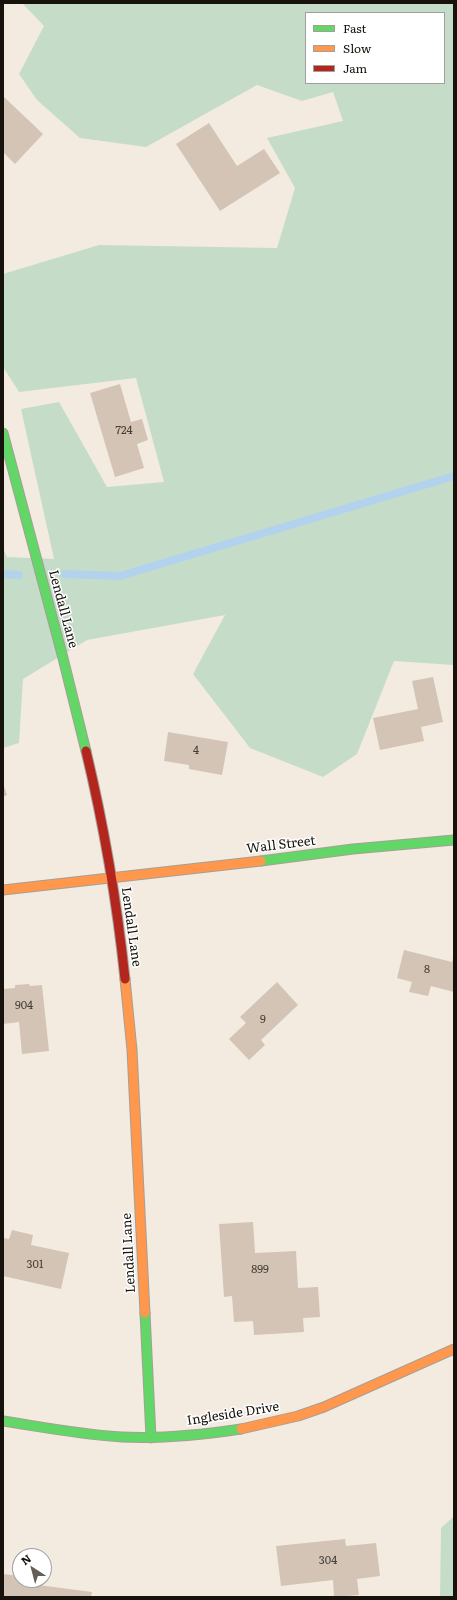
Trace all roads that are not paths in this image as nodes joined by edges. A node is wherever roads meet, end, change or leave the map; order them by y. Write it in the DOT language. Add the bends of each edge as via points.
graph roads {
  1 [pos="3,433"];
  2 [pos="454,840"];
  3 [pos="111,878"];
  4 [pos="3,890"];
  5 [pos="454,1349"];
  6 [pos="3,1421"];
  7 [pos="151,1438"];
  1 -- 3 [label="street, Lendall Lane" via="96,794"];
  2 -- 3 [label="street, Wall Street" via="353,849"];
  3 -- 4 [label="street, Wall Street"];
  3 -- 7 [label="street, Lendall Lane" via="121,942 132,1050"];
  5 -- 7 [label="street, Ingleside Drive" via="323,1408 268,1424 211,1433"];
  6 -- 7 [label="street, Ingleside Drive" via="97,1436"];
}
